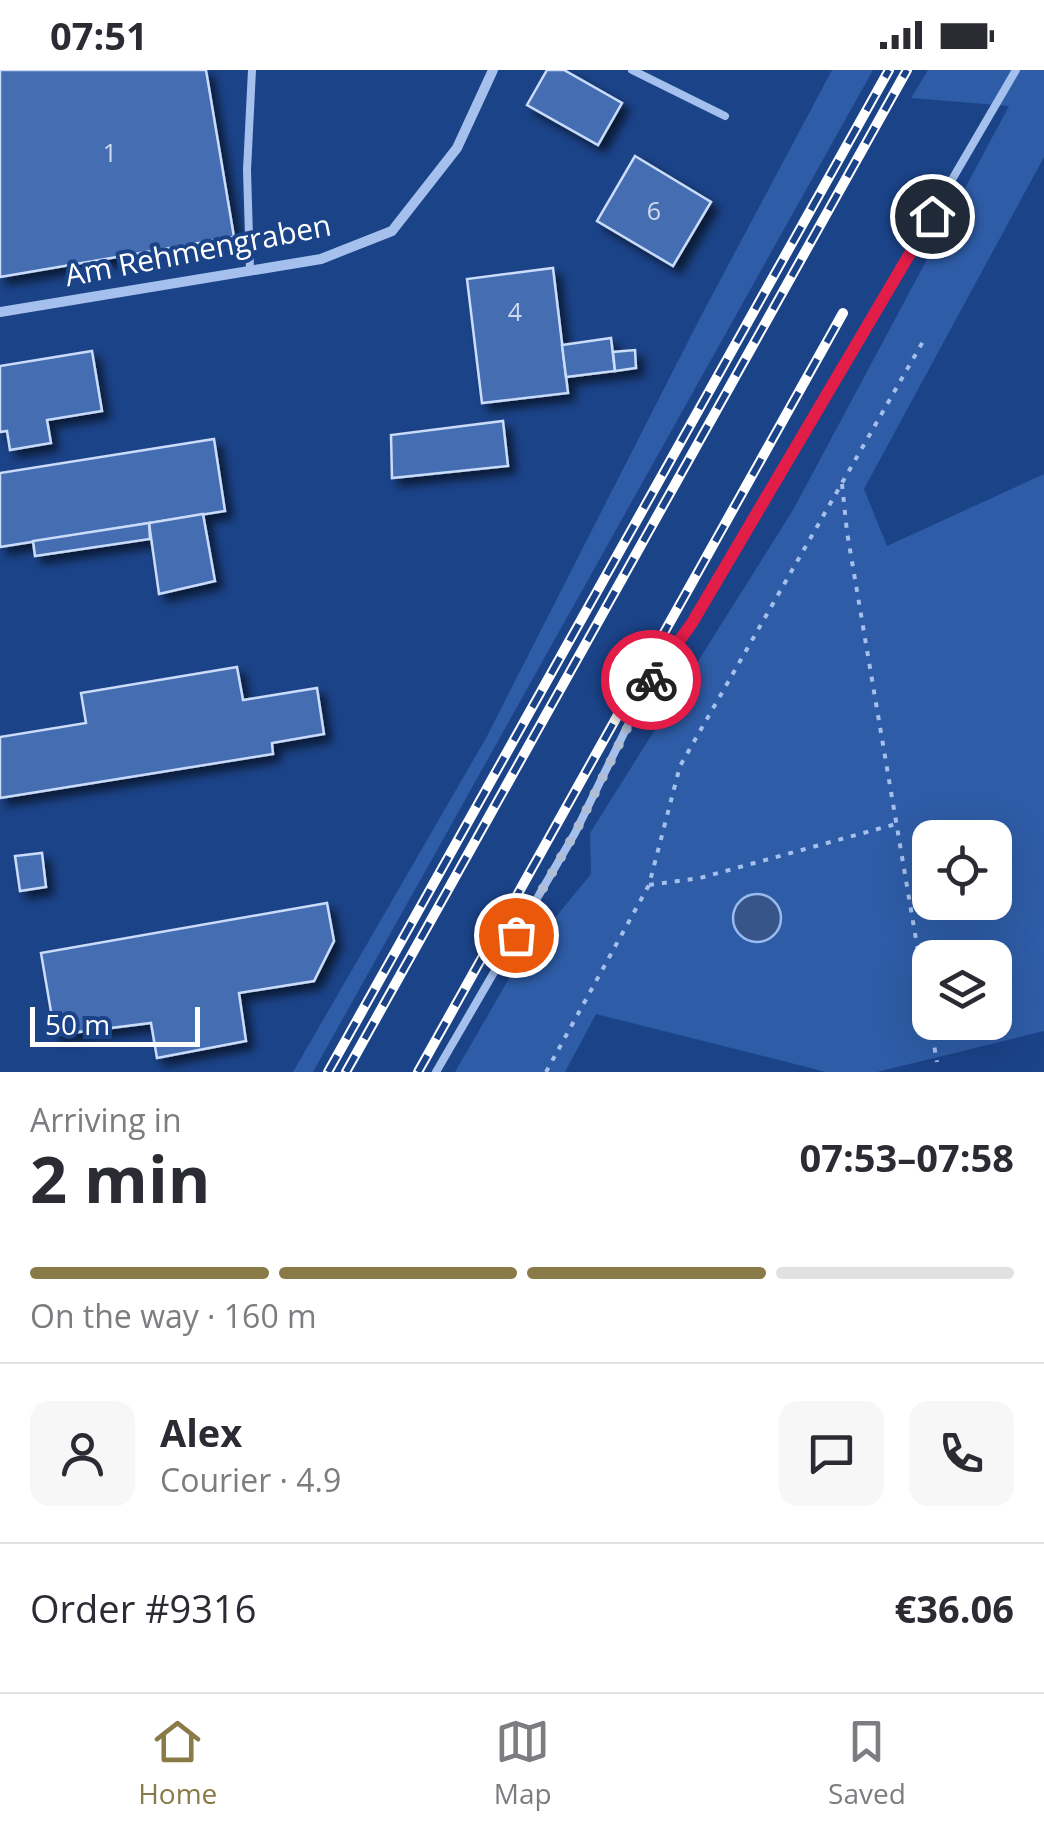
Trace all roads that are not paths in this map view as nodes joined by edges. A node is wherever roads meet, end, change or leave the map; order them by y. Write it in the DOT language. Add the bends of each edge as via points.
graph roads {
  1 [pos="252,70"];
  2 [pos="494,70"];
  3 [pos="632,70"];
  4 [pos="1016,70"];
  5 [pos="725,116"];
  6 [pos="250,270"];
  7 [pos="0,312"];
  8 [pos="436,1072"];
  1 -- 6 [label="lane"];
  2 -- 6 [label="street, Am Rehmengraben" via="457,148 392,231 321,259"];
  3 -- 5 [label="lane"];
  4 -- 8 [label="lane" via="692,623 649,682 575,833"];
  6 -- 7 [label="street, Am Rehmengraben"];
}
